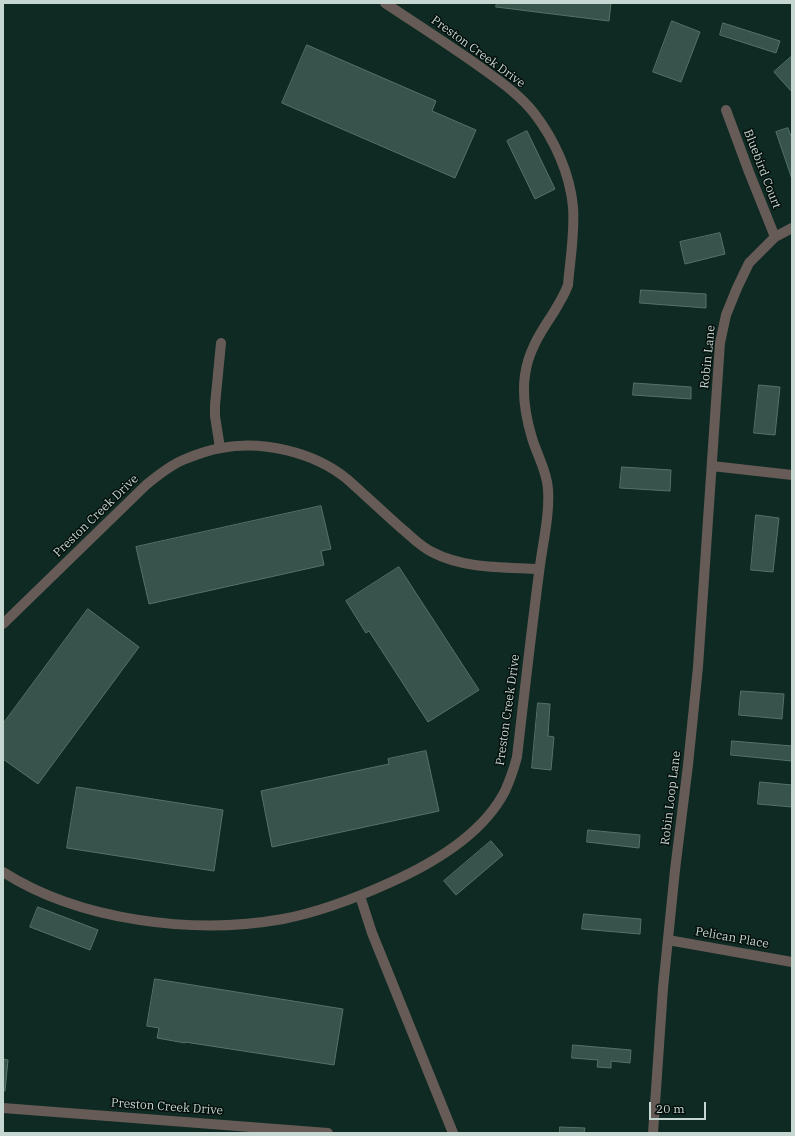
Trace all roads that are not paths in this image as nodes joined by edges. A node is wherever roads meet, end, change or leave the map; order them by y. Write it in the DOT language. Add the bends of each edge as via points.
graph roads {
  1 [pos="385,3"];
  2 [pos="726,110"];
  3 [pos="792,228"];
  4 [pos="775,237"];
  5 [pos="221,343"];
  6 [pos="220,448"];
  7 [pos="712,466"];
  8 [pos="792,475"];
  9 [pos="539,569"];
  10 [pos="3,624"];
  11 [pos="3,872"];
  12 [pos="360,896"];
  13 [pos="668,940"];
  14 [pos="792,962"];
  15 [pos="3,1108"];
  16 [pos="328,1133"];
  17 [pos="453,1133"];
  18 [pos="653,1133"];
  1 -- 9 [label="street, Preston Creek Drive" via="468,58 522,100 533,112 554,146 570,188 573,230 568,285 534,346 528,359 525,376 528,422 548,488"];
  2 -- 4 [label="street, Bluebird Court"];
  3 -- 4 [label="street, Robin Lane"];
  4 -- 7 [label="street, Robin Lane" via="749,263 726,315 720,343"];
  5 -- 6 [label="street" via="215,405"];
  6 -- 9 [label="street, Preston Creek Drive" via="275,448 320,463 346,478 416,541 444,558 478,565"];
  6 -- 10 [label="street, Preston Creek Drive" via="183,460 159,475"];
  7 -- 8 [label="street"];
  7 -- 13 [label="street, Robin Loop Lane" via="698,667"];
  9 -- 12 [label="street, Preston Creek Drive" via="517,757 505,791 482,822 440,856 410,874"];
  11 -- 12 [label="street, Preston Creek Drive" via="36,889 101,913 188,925 240,925 285,919"];
  12 -- 17 [label="street" via="372,933"];
  13 -- 14 [label="street, Pelican Place"];
  13 -- 18 [label="street, Robin Loop Lane"];
  15 -- 16 [label="street, Preston Creek Drive"];
}
